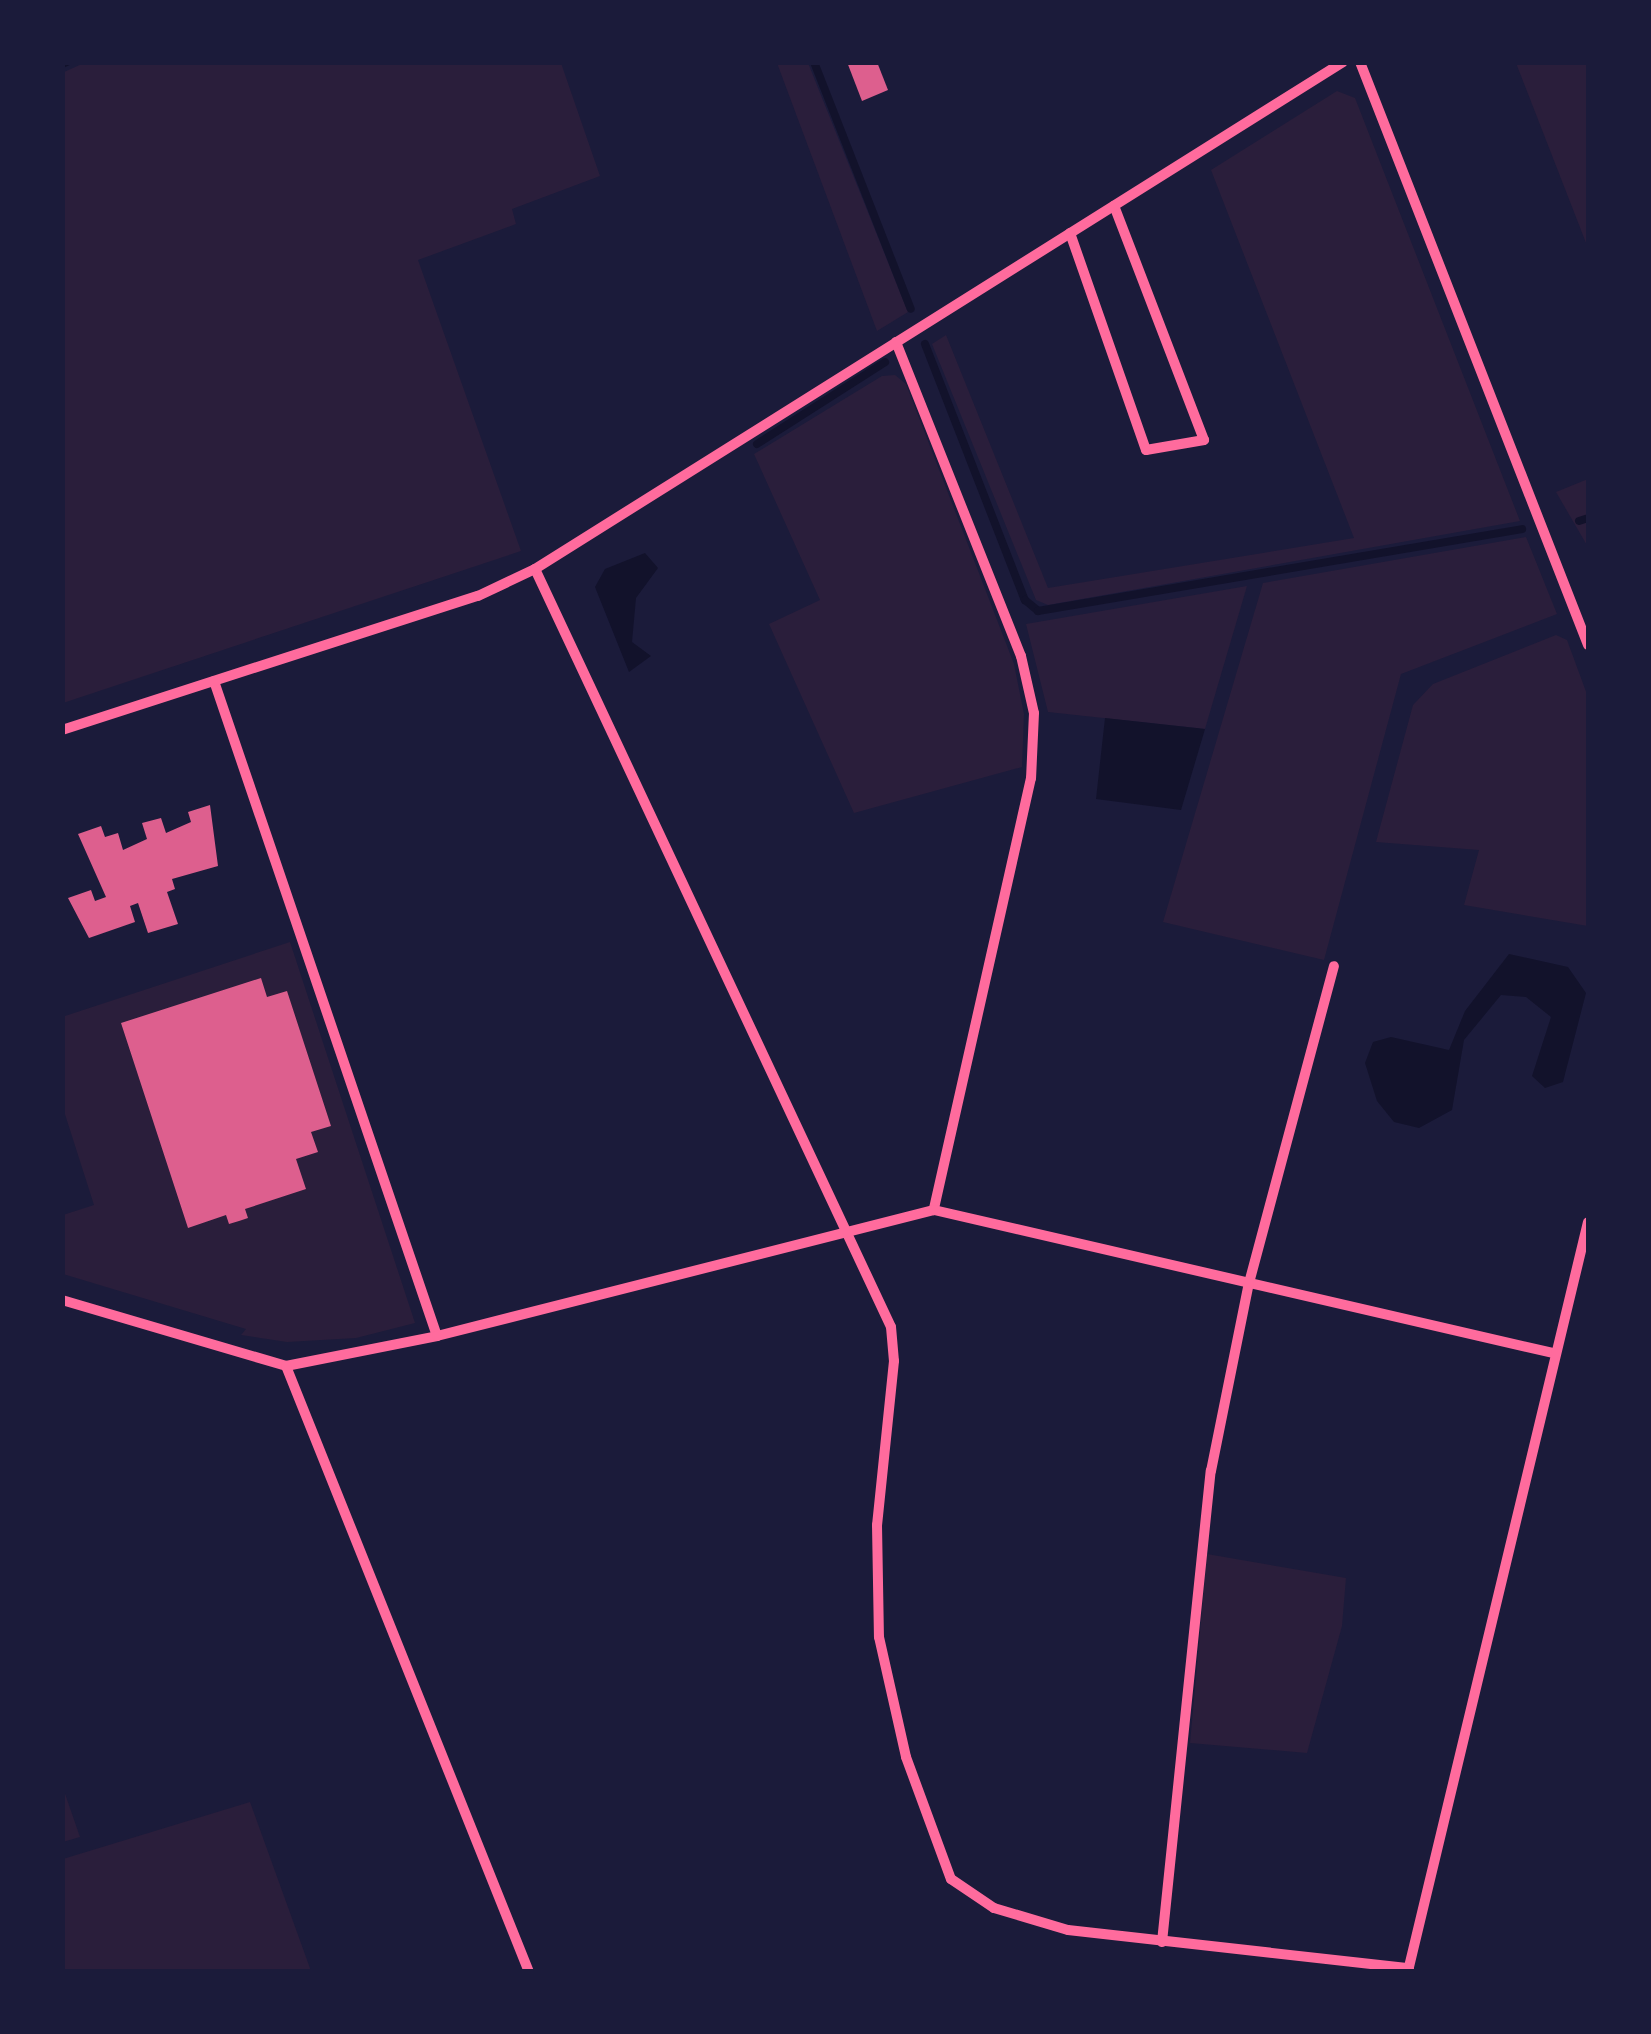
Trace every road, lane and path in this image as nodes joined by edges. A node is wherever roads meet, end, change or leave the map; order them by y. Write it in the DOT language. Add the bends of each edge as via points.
graph roads {
  1 [pos="1343,62"];
  2 [pos="1360,62"];
  3 [pos="1114,206"];
  4 [pos="1070,233"];
  5 [pos="896,342"];
  6 [pos="535,569"];
  7 [pos="1588,645"];
  8 [pos="214,681"];
  9 [pos="62,730"];
  10 [pos="1334,966"];
  11 [pos="934,1210"];
  12 [pos="1588,1222"];
  13 [pos="843,1229"];
  14 [pos="1583,1270"];
  15 [pos="1249,1283"];
  16 [pos="62,1300"];
  17 [pos="437,1336"];
  18 [pos="1553,1353"];
  19 [pos="286,1366"];
  20 [pos="1162,1942"];
  21 [pos="1409,1970"];
  22 [pos="530,1972"];
  1 -- 3 [label="street"];
  2 -- 7 [label="street"];
  3 -- 4 [label="street"];
  3 -- 4 [label="street" via="1204,440 1146,450"];
  4 -- 5 [label="street"];
  5 -- 6 [label="street"];
  5 -- 11 [label="street" via="1021,656 1034,714 1031,778"];
  6 -- 8 [label="street" via="478,596"];
  6 -- 13 [label="street"];
  8 -- 9 [label="street"];
  8 -- 17 [label="street"];
  10 -- 15 [label="street"];
  11 -- 13 [label="street"];
  11 -- 15 [label="street"];
  12 -- 14 [label="street"];
  13 -- 17 [label="street"];
  13 -- 20 [label="street" via="890,1326 894,1361 876,1524 879,1638 936,1852 950,1879 994,1908 1068,1930"];
  14 -- 18 [label="street"];
  15 -- 18 [label="street"];
  15 -- 20 [label="street" via="1211,1471"];
  16 -- 19 [label="street"];
  17 -- 19 [label="street"];
  18 -- 21 [label="street"];
  19 -- 22 [label="street"];
  20 -- 21 [label="street"];
}
